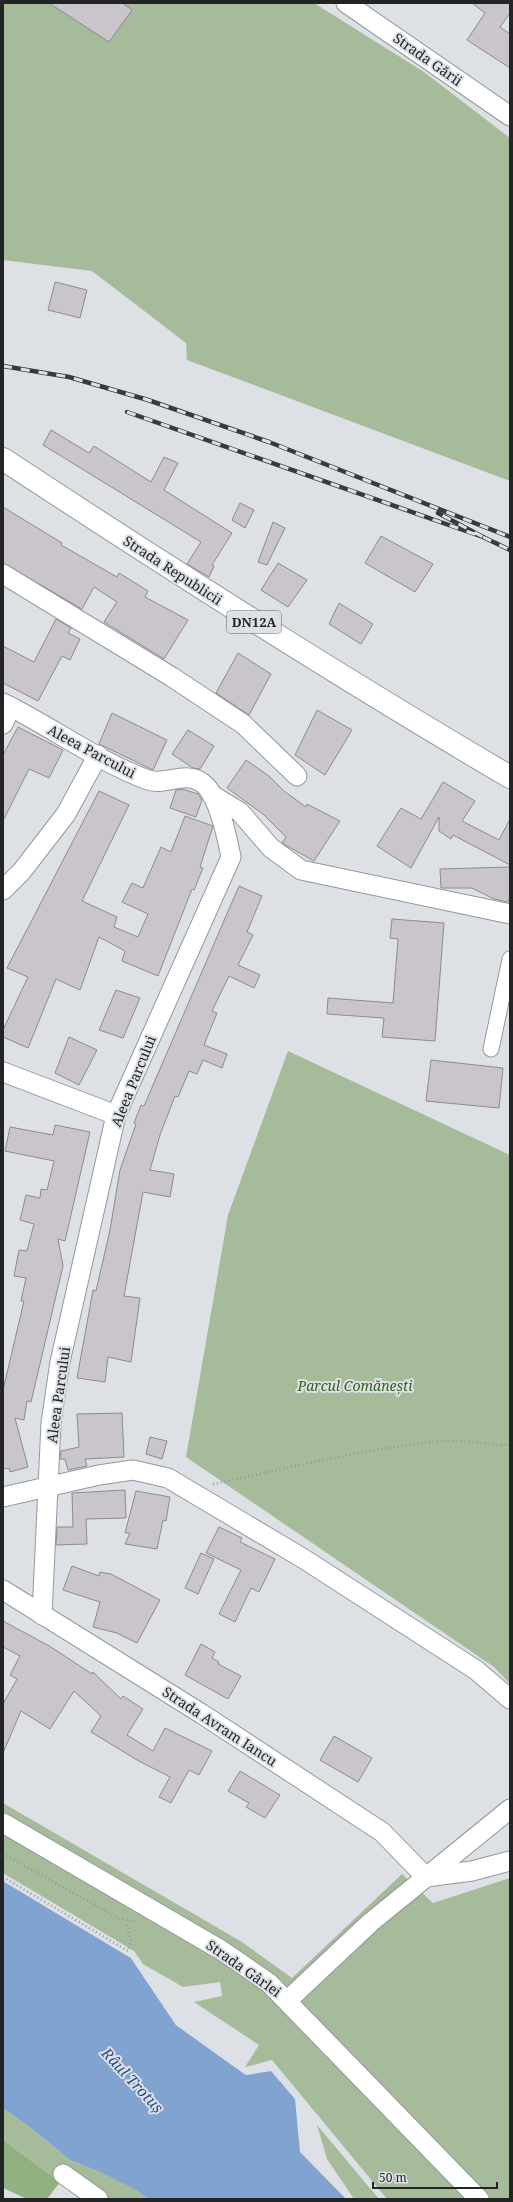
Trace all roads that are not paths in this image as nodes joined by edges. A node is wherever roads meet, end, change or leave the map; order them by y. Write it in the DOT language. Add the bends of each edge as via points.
graph roads {
  1 [pos="346,3"];
  2 [pos="510,116"];
  3 [pos="3,459"];
  4 [pos="3,574"];
  5 [pos="7,705"];
  6 [pos="3,724"];
  7 [pos="98,755"];
  8 [pos="297,776"];
  9 [pos="510,777"];
  10 [pos="212,795"];
  11 [pos="3,890"];
  12 [pos="510,914"];
  13 [pos="510,962"];
  14 [pos="491,1048"];
  15 [pos="3,1072"];
  16 [pos="116,1115"];
  17 [pos="49,1486"];
  18 [pos="3,1497"];
  19 [pos="3,1590"];
  20 [pos="42,1615"];
  21 [pos="510,1699"];
  22 [pos="510,1809"];
  23 [pos="3,1824"];
  24 [pos="510,1861"];
  25 [pos="426,1877"];
  26 [pos="288,2000"];
  27 [pos="63,2174"];
  28 [pos="98,2199"];
  29 [pos="479,2199"];
  1 -- 2 [label="street, Strada Gării"];
  3 -- 9 [label="main road, Strada Republicii / DN12A" via="252,620"];
  4 -- 8 [label="street" via="172,677 243,724"];
  5 -- 6 [label="street"];
  5 -- 7 [label="street, Aleea Parcului"];
  7 -- 10 [label="street, Aleea Parcului" via="150,781 180,777 202,782"];
  7 -- 11 [label="street" via="66,814 22,871"];
  10 -- 12 [label="street" via="240,812 271,848 301,870"];
  10 -- 16 [label="street, Aleea Parcului" via="224,823 230,857"];
  13 -- 14 [label="street"];
  15 -- 16 [label="street"];
  16 -- 17 [label="street, Aleea Parcului" via="60,1362 52,1423"];
  17 -- 18 [label="street"];
  17 -- 20 [label="street, Aleea Parcului"];
  17 -- 21 [label="street" via="133,1470 168,1478 304,1559 476,1670"];
  19 -- 20 [label="street, Strada Avram Iancu"];
  20 -- 25 [label="street, Strada Avram Iancu" via="202,1714 382,1832"];
  22 -- 25 [label="street"];
  23 -- 26 [label="street, Strada Gârlei" via="248,1968"];
  24 -- 25 [label="street" via="472,1871"];
  25 -- 26 [label="street" via="371,1922"];
  26 -- 29 [label="street, Strada Gârlei"];
  27 -- 28 [label="street"];
}
